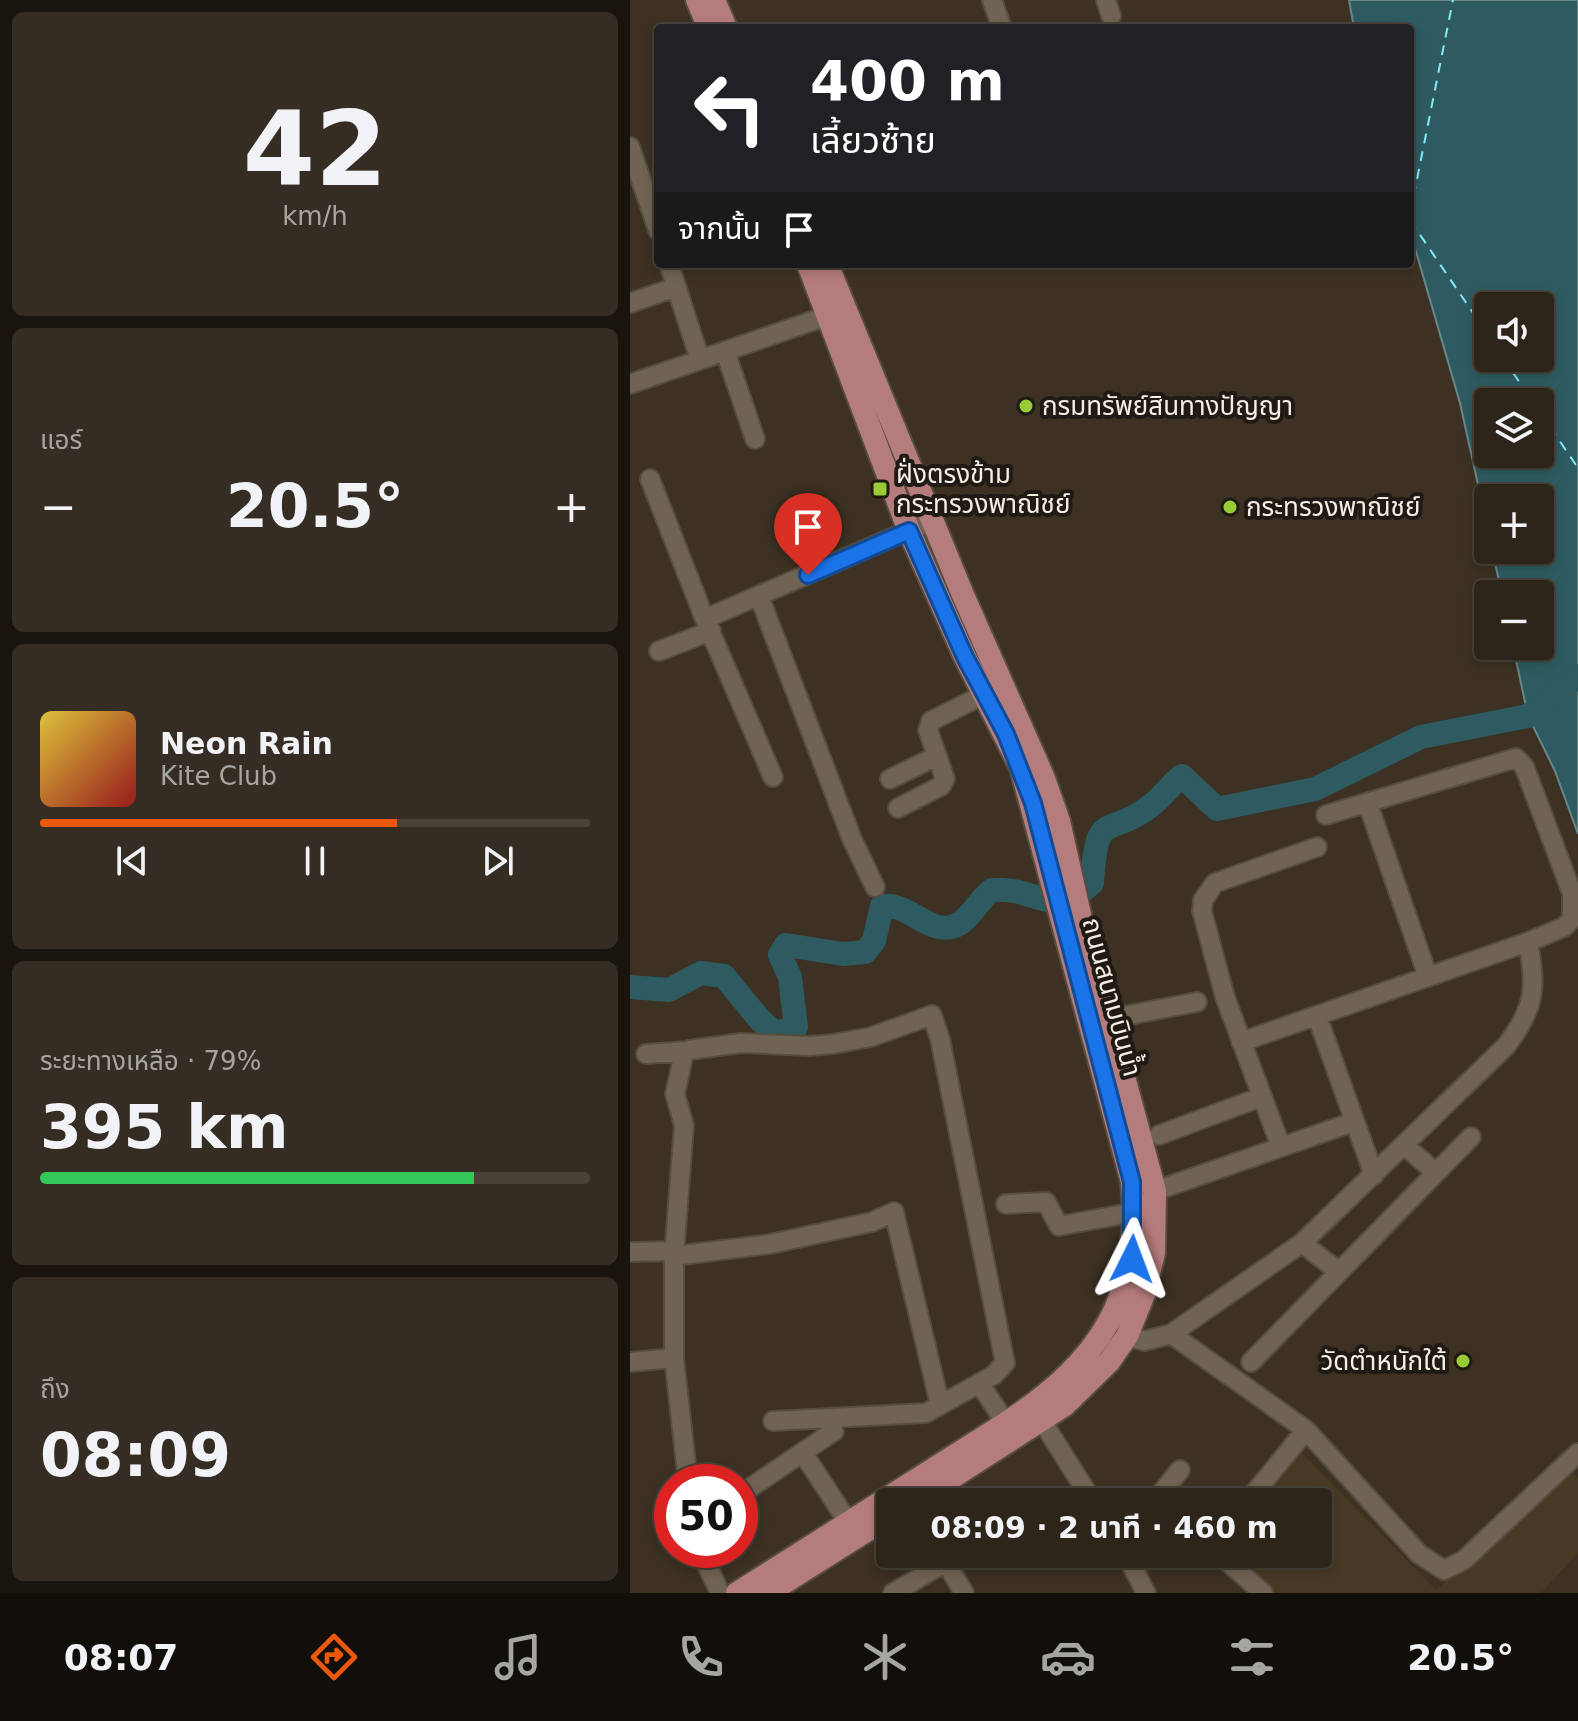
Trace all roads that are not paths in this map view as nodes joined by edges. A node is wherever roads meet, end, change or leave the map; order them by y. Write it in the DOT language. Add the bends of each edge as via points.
graph roads {
  1 [pos="697,0"];
  2 [pos="714,0"];
  3 [pos="992,0"];
  4 [pos="707,24"];
  5 [pos="724,24"];
  6 [pos="1001,24"];
  7 [pos="630,147"];
  8 [pos="637,188"];
  9 [pos="654,222"];
  10 [pos="670,268"];
  11 [pos="809,268"];
  12 [pos="829,268"];
  13 [pos="676,287"];
  14 [pos="632,296"];
  15 [pos="827,316"];
  16 [pos="725,351"];
  17 [pos="700,360"];
  18 [pos="630,384"];
  19 [pos="755,439"];
  20 [pos="650,479"];
  21 [pos="933,520"];
  22 [pos="909,531"];
  23 [pos="759,596"];
  24 [pos="709,624"];
  25 [pos="659,651"];
  26 [pos="985,694"];
  27 [pos="937,756"];
  28 [pos="773,777"];
  29 [pos="890,779"];
  30 [pos="1368,804"];
  31 [pos="898,808"];
  32 [pos="1326,815"];
  33 [pos="1317,847"];
  34 [pos="875,887"];
  35 [pos="1064,888"];
  36 [pos="1072,921"];
  37 [pos="1528,942"];
  38 [pos="1428,977"];
  39 [pos="1197,1002"];
  40 [pos="1317,1016"];
  41 [pos="1108,1019"];
  42 [pos="1241,1042"];
  43 [pos="686,1051"];
  44 [pos="646,1054"];
  45 [pos="1261,1097"];
  46 [pos="1353,1122"];
  47 [pos="1159,1135"];
  48 [pos="1471,1137"];
  49 [pos="1404,1145"];
  50 [pos="1281,1147"];
  51 [pos="1435,1172"];
  52 [pos="1374,1175"];
  53 [pos="1155,1191"];
  54 [pos="1006,1204"];
  55 [pos="1135,1212"];
  56 [pos="1302,1243"];
  57 [pos="630,1252"];
  58 [pos="674,1254"];
  59 [pos="1338,1271"];
  60 [pos="1171,1334"];
  61 [pos="1127,1336"];
  62 [pos="674,1358"];
  63 [pos="630,1362"];
  64 [pos="1251,1362"];
  65 [pos="979,1383"];
  66 [pos="940,1405"];
  67 [pos="773,1421"];
  68 [pos="1042,1421"];
  69 [pos="1006,1423"];
  70 [pos="1306,1430"];
  71 [pos="834,1431"];
  72 [pos="803,1453"];
  73 [pos="1578,1453"];
  74 [pos="686,1464"];
  75 [pos="1180,1470"];
  76 [pos="758,1483"];
  77 [pos="936,1488"];
  78 [pos="1084,1488"];
  79 [pos="1165,1488"];
  80 [pos="1258,1488"];
  81 [pos="848,1522"];
  82 [pos="876,1525"];
  83 [pos="708,1568"];
  84 [pos="929,1568"];
  85 [pos="949,1568"];
  86 [pos="1133,1568"];
  87 [pos="1235,1568"];
  88 [pos="720,1593"];
  89 [pos="737,1593"];
  90 [pos="768,1593"];
  91 [pos="893,1593"];
  92 [pos="964,1593"];
  93 [pos="1146,1593"];
  94 [pos="1263,1593"];
  1 -- 4 [label="main road"];
  2 -- 5 [label="main road"];
  3 -- 6 [label="street"];
  7 -- 8 [label="street"];
  8 -- 9 [label="street"];
  10 -- 13 [label="street"];
  11 -- 15 [label="main road, ถนนสนามบินน้ำ"];
  12 -- 21 [label="main road, ถนนสนามบินน้ำ"];
  13 -- 14 [label="street"];
  13 -- 17 [label="street"];
  15 -- 16 [label="street"];
  15 -- 22 [label="main road, ถนนสนามบินน้ำ"];
  16 -- 17 [label="street"];
  16 -- 19 [label="street"];
  17 -- 18 [label="street"];
  20 -- 24 [label="street"];
  21 -- 22 [label="street"];
  21 -- 35 [label="main road, ถนนสนามบินน้ำ" via="1043,776 1059,821"];
  22 -- 23 [label="street"];
  22 -- 26 [label="main road, ถนนสนามบินน้ำ"];
  23 -- 24 [label="street"];
  23 -- 34 [label="street"];
  24 -- 25 [label="street"];
  24 -- 28 [label="street"];
  26 -- 27 [label="street" via="931,721 928,730"];
  26 -- 35 [label="main road, ถนนสนามบินน้ำ" via="1021,768"];
  27 -- 29 [label="street"];
  27 -- 31 [label="street" via="945,779 941,786"];
  30 -- 32 [label="street"];
  30 -- 37 [label="street" via="1511,758 1521,761 1574,910 1569,924"];
  30 -- 38 [label="street"];
  33 -- 42 [label="street" via="1215,883 1203,900 1205,926"];
  35 -- 36 [label="main road, ถนนสนามบินน้ำ"];
  36 -- 41 [label="main road, ถนนสนามบินน้ำ"];
  36 -- 55 [label="main road, ถนนสนามบินน้ำ"];
  37 -- 38 [label="street"];
  37 -- 49 [label="street" via="1533,992 1522,1026"];
  38 -- 40 [label="street"];
  39 -- 41 [label="street"];
  40 -- 42 [label="street"];
  40 -- 46 [label="street"];
  41 -- 53 [label="main road, ถนนสนามบินน้ำ"];
  42 -- 45 [label="street"];
  43 -- 44 [label="street"];
  43 -- 58 [label="street" via="675,1094 684,1125"];
  43 -- 65 [label="street" via="741,1043 823,1045 935,1017 1005,1355 1002,1368"];
  45 -- 47 [label="street"];
  45 -- 50 [label="street"];
  46 -- 50 [label="street"];
  46 -- 52 [label="street"];
  48 -- 51 [label="street"];
  49 -- 51 [label="street"];
  49 -- 52 [label="street"];
  50 -- 53 [label="street"];
  51 -- 59 [label="street"];
  52 -- 56 [label="street"];
  53 -- 61 [label="main road, ถนนสนามบินน้ำ" via="1154,1253"];
  54 -- 55 [label="street" via="1046,1202 1059,1226"];
  55 -- 69 [label="main road, ถนนสนามบินน้ำ" via="1125,1285 1101,1336 1054,1389"];
  56 -- 59 [label="street"];
  56 -- 60 [label="street"];
  57 -- 58 [label="street"];
  58 -- 62 [label="street"];
  58 -- 66 [label="street" via="770,1244 872,1222 894,1212"];
  59 -- 64 [label="street"];
  60 -- 61 [label="street" via="1144,1341"];
  60 -- 70 [label="street"];
  61 -- 68 [label="main road, ถนนสนามบินน้ำ" via="1087,1386"];
  62 -- 63 [label="street"];
  62 -- 74 [label="street"];
  65 -- 66 [label="street"];
  65 -- 69 [label="street"];
  66 -- 67 [label="street" via="917,1414"];
  68 -- 77 [label="main road, ถนนสนามบินน้ำ"];
  68 -- 78 [label="street"];
  69 -- 81 [label="main road, ถนนสนามบินน้ำ"];
  70 -- 73 [label="street" via="1419,1554 1444,1570 1464,1560"];
  70 -- 80 [label="street"];
  71 -- 72 [label="street"];
  72 -- 76 [label="street"];
  72 -- 81 [label="street"];
  75 -- 79 [label="street"];
  81 -- 89 [label="main road, ถนนสนามบินน้ำ"];
  82 -- 90 [label="main road"];
  83 -- 88 [label="street"];
  84 -- 91 [label="street"];
  85 -- 92 [label="street"];
  86 -- 93 [label="street"];
  87 -- 94 [label="street"];
}
